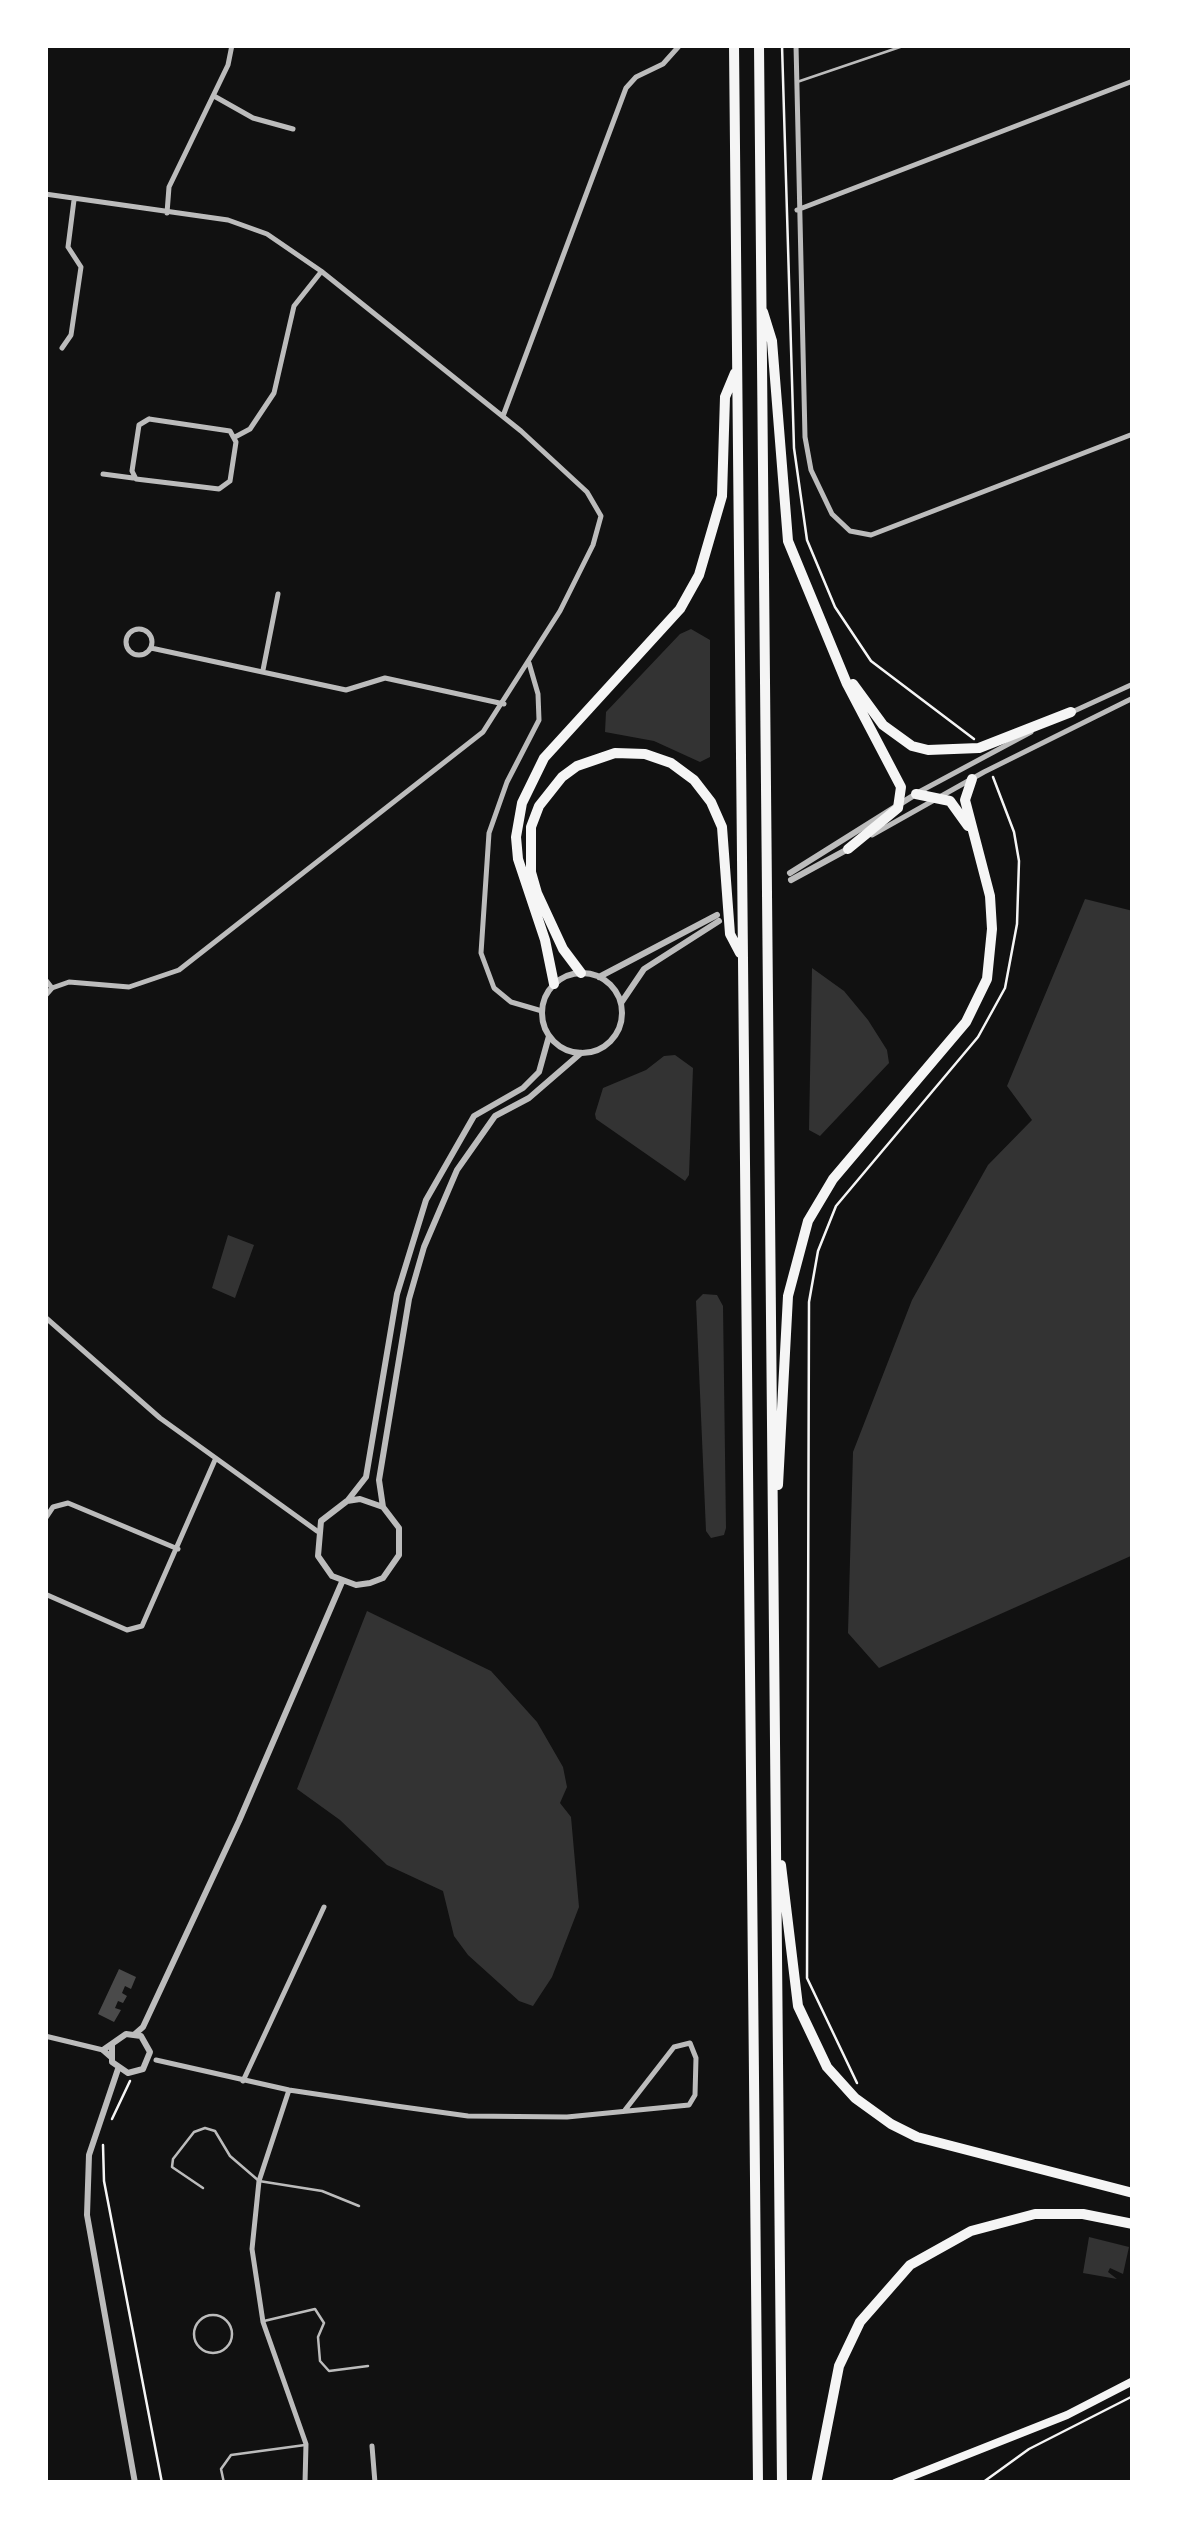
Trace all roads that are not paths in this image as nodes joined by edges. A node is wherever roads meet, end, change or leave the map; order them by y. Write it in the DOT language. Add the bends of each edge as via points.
graph roads {
  1 [pos="232,45"];
  2 [pos="680,45"];
  3 [pos="734,45"];
  4 [pos="760,45"];
  5 [pos="796,45"];
  6 [pos="906,45"];
  7 [pos="1133,80"];
  8 [pos="796,82"];
  9 [pos="213,96"];
  10 [pos="293,130"];
  11 [pos="45,194"];
  12 [pos="74,200"];
  13 [pos="798,210"];
  14 [pos="167,212"];
  15 [pos="321,272"];
  16 [pos="759,297"];
  17 [pos="62,348"];
  18 [pos="737,368"];
  19 [pos="503,416"];
  20 [pos="1133,434"];
  21 [pos="236,437"];
  22 [pos="103,474"];
  23 [pos="136,478"];
  24 [pos="278,594"];
  25 [pos="151,648"];
  26 [pos="837,657"];
  27 [pos="529,662"];
  28 [pos="263,671"];
  29 [pos="1133,684"];
  30 [pos="1133,698"];
  31 [pos="504,704"];
  32 [pos="1071,712"];
  33 [pos="972,779"];
  34 [pos="916,794"];
  35 [pos="941,796"];
  36 [pos="900,802"];
  37 [pos="974,835"];
  38 [pos="848,848"];
  39 [pos="743,959"];
  40 [pos="582,973"];
  41 [pos="600,977"];
  42 [pos="45,979"];
  43 [pos="554,984"];
  44 [pos="52,988"];
  45 [pos="45,996"];
  46 [pos="621,1004"];
  47 [pos="542,1010"];
  48 [pos="550,1036"];
  49 [pos="581,1052"];
  50 [pos="45,1317"];
  51 [pos="215,1460"];
  52 [pos="347,1501"];
  53 [pos="383,1507"];
  54 [pos="45,1519"];
  55 [pos="317,1531"];
  56 [pos="178,1549"];
  57 [pos="342,1582"];
  58 [pos="773,1591"];
  59 [pos="45,1594"];
  60 [pos="774,1793"];
  61 [pos="324,1907"];
  62 [pos="143,2027"];
  63 [pos="135,2034"];
  64 [pos="45,2036"];
  65 [pos="146,2040"];
  66 [pos="112,2045"];
  67 [pos="103,2050"];
  68 [pos="150,2052"];
  69 [pos="111,2057"];
  70 [pos="156,2060"];
  71 [pos="147,2064"];
  72 [pos="118,2070"];
  73 [pos="128,2073"];
  74 [pos="116,2081"];
  75 [pos="244,2081"];
  76 [pos="289,2090"];
  77 [pos="625,2110"];
  78 [pos="258,2181"];
  79 [pos="202,2188"];
  80 [pos="1133,2193"];
  81 [pos="359,2206"];
  82 [pos="1133,2224"];
  83 [pos="201,2318"];
  84 [pos="263,2322"];
  85 [pos="368,2366"];
  86 [pos="1133,2381"];
  87 [pos="306,2444"];
  88 [pos="372,2446"];
  89 [pos="136,2483"];
  90 [pos="224,2483"];
  91 [pos="305,2483"];
  92 [pos="375,2483"];
  93 [pos="754,2483"];
  94 [pos="782,2483"];
  95 [pos="816,2483"];
  96 [pos="894,2483"];
  1 -- 9 [label="street"];
  2 -- 19 [label="street" via="626,88"];
  3 -- 18 [label="highway"];
  4 -- 16 [label="highway"];
  5 -- 8 [label="street"];
  6 -- 8 [label="lane"];
  7 -- 13 [label="street"];
  8 -- 13 [label="street"];
  9 -- 10 [label="street"];
  9 -- 14 [label="street" via="169,186"];
  11 -- 12 [label="street"];
  12 -- 14 [label="street"];
  12 -- 17 [label="street" via="68,247 81,268 72,335"];
  13 -- 20 [label="street" via="805,438 820,494 850,532 871,535"];
  14 -- 15 [label="street" via="228,220 266,234"];
  15 -- 19 [label="street"];
  15 -- 21 [label="street" via="294,306 274,393 250,429"];
  16 -- 26 [label="highway" via="772,341 788,541"];
  16 -- 58 [label="highway"];
  18 -- 39 [label="highway"];
  18 -- 43 [label="highway" via="725,397 722,496 700,576 680,609 544,758 522,802 518,859"];
  19 -- 27 [label="street" via="587,492 602,516"];
  21 -- 23 [label="street" via="230,481 219,490"];
  21 -- 23 [label="street" via="143,422"];
  22 -- 23 [label="street"];
  24 -- 28 [label="street"];
  25 -- 25 [label="street" via="144,630 126,638 132,654"];
  25 -- 28 [label="street"];
  26 -- 32 [label="highway" via="883,725 928,750 979,748"];
  26 -- 36 [label="highway" via="898,779"];
  27 -- 31 [label="street"];
  27 -- 47 [label="street" via="539,720 489,833 481,953 494,988 511,1002"];
  28 -- 31 [label="street" via="346,690 385,678"];
  29 -- 32 [label="street"];
  30 -- 33 [label="street"];
  31 -- 44 [label="street" via="483,732 179,970 129,986 69,982"];
  32 -- 34 [label="street"];
  33 -- 35 [label="street"];
  33 -- 37 [label="highway" via="965,800"];
  34 -- 35 [label="highway"];
  34 -- 36 [label="street"];
  35 -- 37 [label="highway"];
  35 -- 38 [label="street"];
  36 -- 38 [label="highway"];
  36 -- 38 [label="street" via="790,876"];
  37 -- 58 [label="highway" via="992,930 982,992 966,1022 833,1178 794,1260"];
  39 -- 40 [label="highway" via="730,934 726,850 711,802 671,763 615,753 562,776 532,826 537,893 562,950"];
  39 -- 93 [label="highway"];
  40 -- 41 [label="street"];
  40 -- 43 [label="street"];
  41 -- 46 [label="street"];
  41 -- 46 [label="street" via="718,918 644,970"];
  42 -- 44 [label="street"];
  43 -- 47 [label="street"];
  44 -- 45 [label="street"];
  46 -- 49 [label="street" via="610,1042"];
  47 -- 48 [label="street"];
  48 -- 49 [label="street"];
  48 -- 52 [label="street" via="539,1072 474,1116 426,1200 397,1294 366,1478"];
  49 -- 53 [label="street" via="529,1098 495,1116 439,1208 398,1353 379,1480"];
  50 -- 51 [label="street"];
  51 -- 55 [label="street"];
  51 -- 56 [label="street"];
  52 -- 53 [label="street"];
  52 -- 55 [label="street" via="328,1512"];
  53 -- 57 [label="street" via="401,1542 392,1568 370,1584"];
  54 -- 56 [label="street" via="56,1505 73,1504"];
  55 -- 57 [label="street" via="318,1556"];
  56 -- 59 [label="street" via="148,1620 135,1630"];
  57 -- 62 [label="street"];
  58 -- 60 [label="highway"];
  60 -- 80 [label="highway" via="794,1989 811,2040 841,2085 872,2112 918,2136"];
  60 -- 94 [label="highway"];
  61 -- 75 [label="street"];
  62 -- 63 [label="street"];
  62 -- 65 [label="street"];
  63 -- 65 [label="street"];
  63 -- 66 [label="street"];
  64 -- 67 [label="street"];
  65 -- 68 [label="street"];
  66 -- 67 [label="street"];
  66 -- 69 [label="street"];
  67 -- 69 [label="street"];
  68 -- 70 [label="street"];
  68 -- 71 [label="street"];
  69 -- 72 [label="street"];
  70 -- 71 [label="street"];
  70 -- 75 [label="street"];
  71 -- 73 [label="street"];
  72 -- 73 [label="street"];
  72 -- 74 [label="street"];
  73 -- 74 [label="street"];
  74 -- 89 [label="street" via="89,2155 87,2215"];
  75 -- 76 [label="street"];
  76 -- 77 [label="street" via="468,2116 567,2118"];
  76 -- 78 [label="street"];
  77 -- 77 [label="street" via="674,2048 690,2044 696,2058 693,2101"];
  78 -- 79 [label="lane" via="205,2128 194,2132 172,2167"];
  78 -- 81 [label="lane" via="322,2191"];
  78 -- 84 [label="street" via="252,2249"];
  82 -- 95 [label="highway" via="1035,2214 971,2231 910,2265 860,2322 839,2366"];
  83 -- 83 [label="lane" via="220,2315 230,2323 231,2342 222,2351 204,2351 196,2342"];
  84 -- 85 [label="lane" via="314,2309 324,2324 318,2338 328,2371"];
  84 -- 87 [label="street"];
  86 -- 96 [label="main road" via="1091,2405"];
  87 -- 90 [label="lane" via="231,2456 222,2470"];
  87 -- 91 [label="street"];
  88 -- 92 [label="street"];
}
